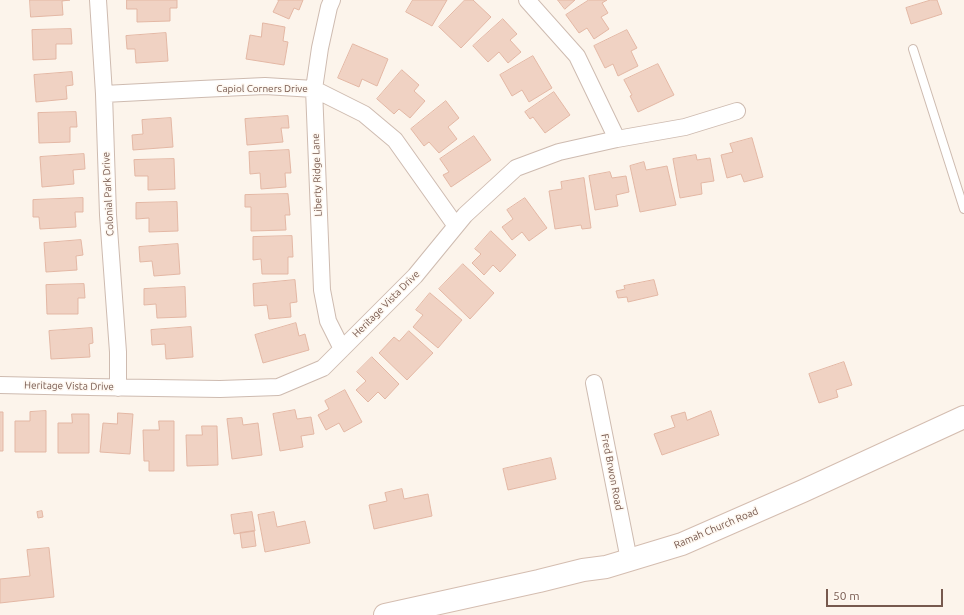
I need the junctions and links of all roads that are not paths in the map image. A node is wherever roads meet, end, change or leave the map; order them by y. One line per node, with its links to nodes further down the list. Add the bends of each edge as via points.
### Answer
1 (98, 0): 6 (street, Colonial Park Drive)
2 (332, 0): 5 (street, Liberty Ridge Lane, via 320,48)
3 (527, 0): 8 (street, via 577,56)
4 (913, 48): 9 (lane)
5 (314, 89): 6 (street, Capiol Corners Drive, via 265,86); 10 (street, Capiol Corners Drive, via 364,114 395,140); 11 (street, Liberty Ridge Lane, via 322,290 328,321)
6 (104, 94): 14 (street, Colonial Park Drive)
7 (736, 111): 8 (street, Heritage Vista Drive, via 685,127)
8 (617, 139): 10 (street, Heritage Vista Drive, via 559,152 516,168)
9 (964, 210)
10 (456, 226): 11 (street, Heritage Vista Drive, via 415,276)
11 (342, 349): 14 (street, Heritage Vista Drive, via 323,368 278,386)
12 (594, 383): 16 (street, Fred Brwon Road)
13 (0, 385): 14 (street, Heritage Vista Drive)
14 (118, 388)
15 (964, 417): 16 (main road, Ramah Church Road, via 682,544)
16 (629, 560): 17 (main road, Ramah Church Road)
17 (385, 615)

